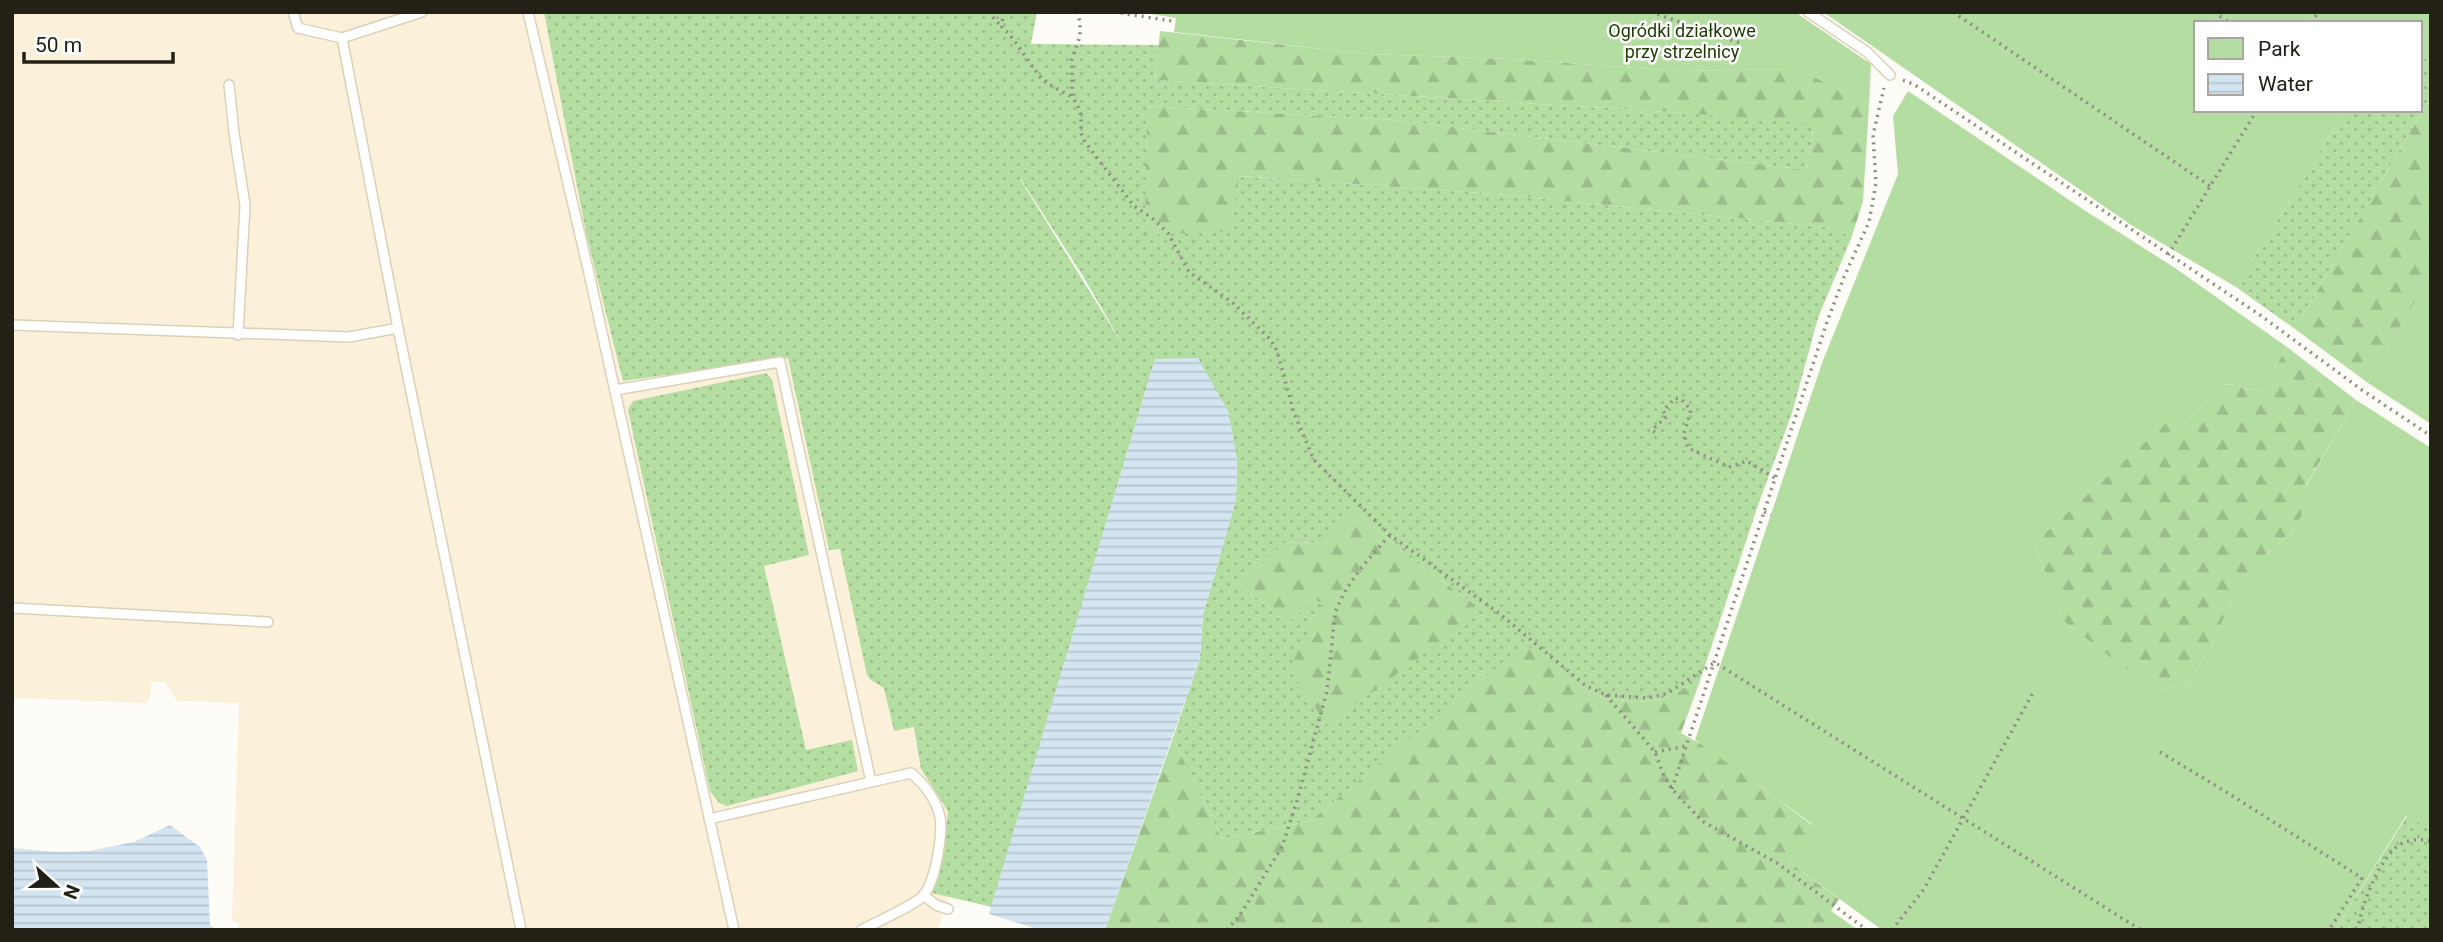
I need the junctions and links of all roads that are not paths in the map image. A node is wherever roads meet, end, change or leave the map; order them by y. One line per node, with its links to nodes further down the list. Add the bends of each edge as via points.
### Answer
1 (293, 12): 5 (lane, via 298,28)
2 (422, 12): 5 (lane)
3 (528, 12): 11 (lane)
4 (1808, 12): 6 (lane, via 1867,52)
5 (342, 38): 9 (lane)
6 (1890, 75)
7 (229, 85): 10 (lane, via 245,205)
8 (12, 325): 10 (lane)
9 (398, 328): 10 (lane, via 349,337); 18 (lane)
10 (238, 335)
11 (615, 390): 14 (lane, via 780,362); 15 (lane)
12 (12, 608): 13 (lane)
13 (268, 622)
14 (872, 782): 15 (lane); 16 (lane, via 911,773 926,785 940,817 937,864)
15 (709, 819): 19 (lane)
16 (923, 895): 17 (lane); 20 (lane)
17 (948, 909)
18 (521, 930)
19 (734, 930)
20 (861, 930)

